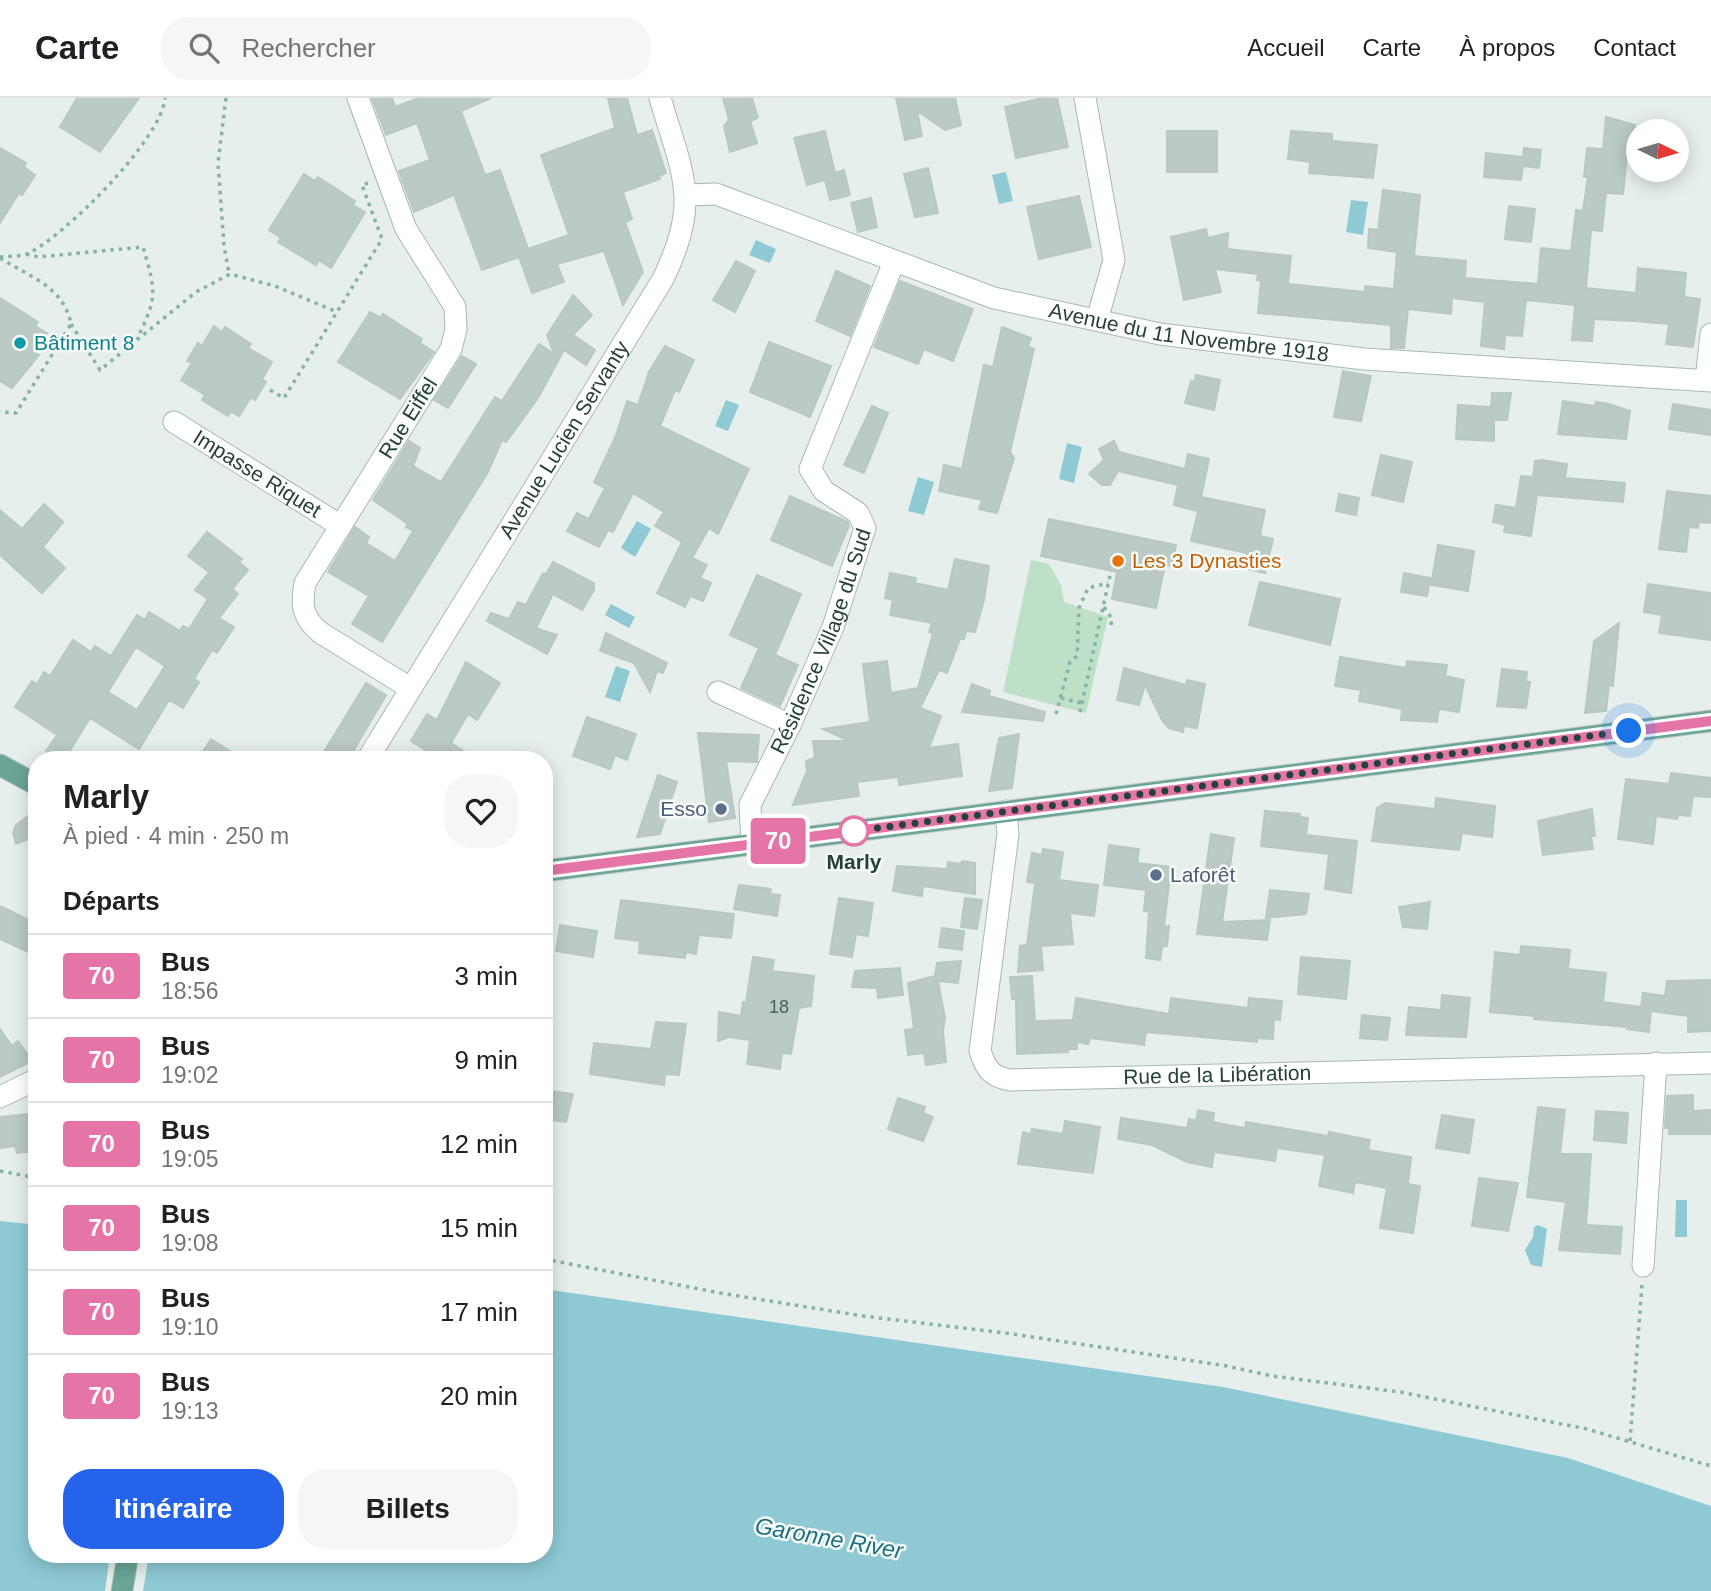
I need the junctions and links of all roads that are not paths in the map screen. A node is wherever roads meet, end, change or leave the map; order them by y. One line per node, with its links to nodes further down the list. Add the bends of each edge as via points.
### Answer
1 (358, 98): 10 (street, Rue Eiffel, via 407,229 455,307 456,329 450,349)
2 (660, 98): 4 (street, Avenue Lucien Servanty)
3 (1085, 98): 6 (street, via 1114,260)
4 (686, 195): 5 (street, Avenue du 11 Novembre 1918, via 716,194); 11 (street, Avenue Lucien Servanty, via 681,238 663,279)
5 (894, 262): 6 (street, Avenue du 11 Novembre 1918, via 994,298); 14 (street, Résidence Village du Sud, via 810,469 824,491 858,513 865,528 833,628)
6 (1097, 320): 8 (street, Avenue du 11 Novembre 1918, via 1160,334 1364,359)
7 (1711, 334): 8 (street)
8 (1708, 381)
9 (174, 422): 10 (street, Impasse Riquet)
10 (341, 526): 11 (street, Rue Eiffel, via 305,583 302,610 321,633)
11 (410, 688): 15 (street, Avenue Lucien Servanty)
12 (718, 692): 14 (street)
13 (1711, 720): 18 (main road)
14 (790, 725): 19 (street, Résidence Village du Sud, via 750,805)
15 (372, 751)
16 (0, 765): 17 (main road)
17 (28, 780)
18 (1006, 811): 19 (main road); 21 (street, Rue de la Libération, via 1008,834 980,1051 994,1077)
19 (752, 845): 20 (main road)
20 (553, 870)
21 (1656, 1063): 22 (street, Rue de la Libération); 25 (street)
22 (1711, 1063)
23 (28, 1083): 24 (street)
24 (0, 1097)
25 (1643, 1266)
26 (127, 1563): 27 (main road)
27 (122, 1591)

